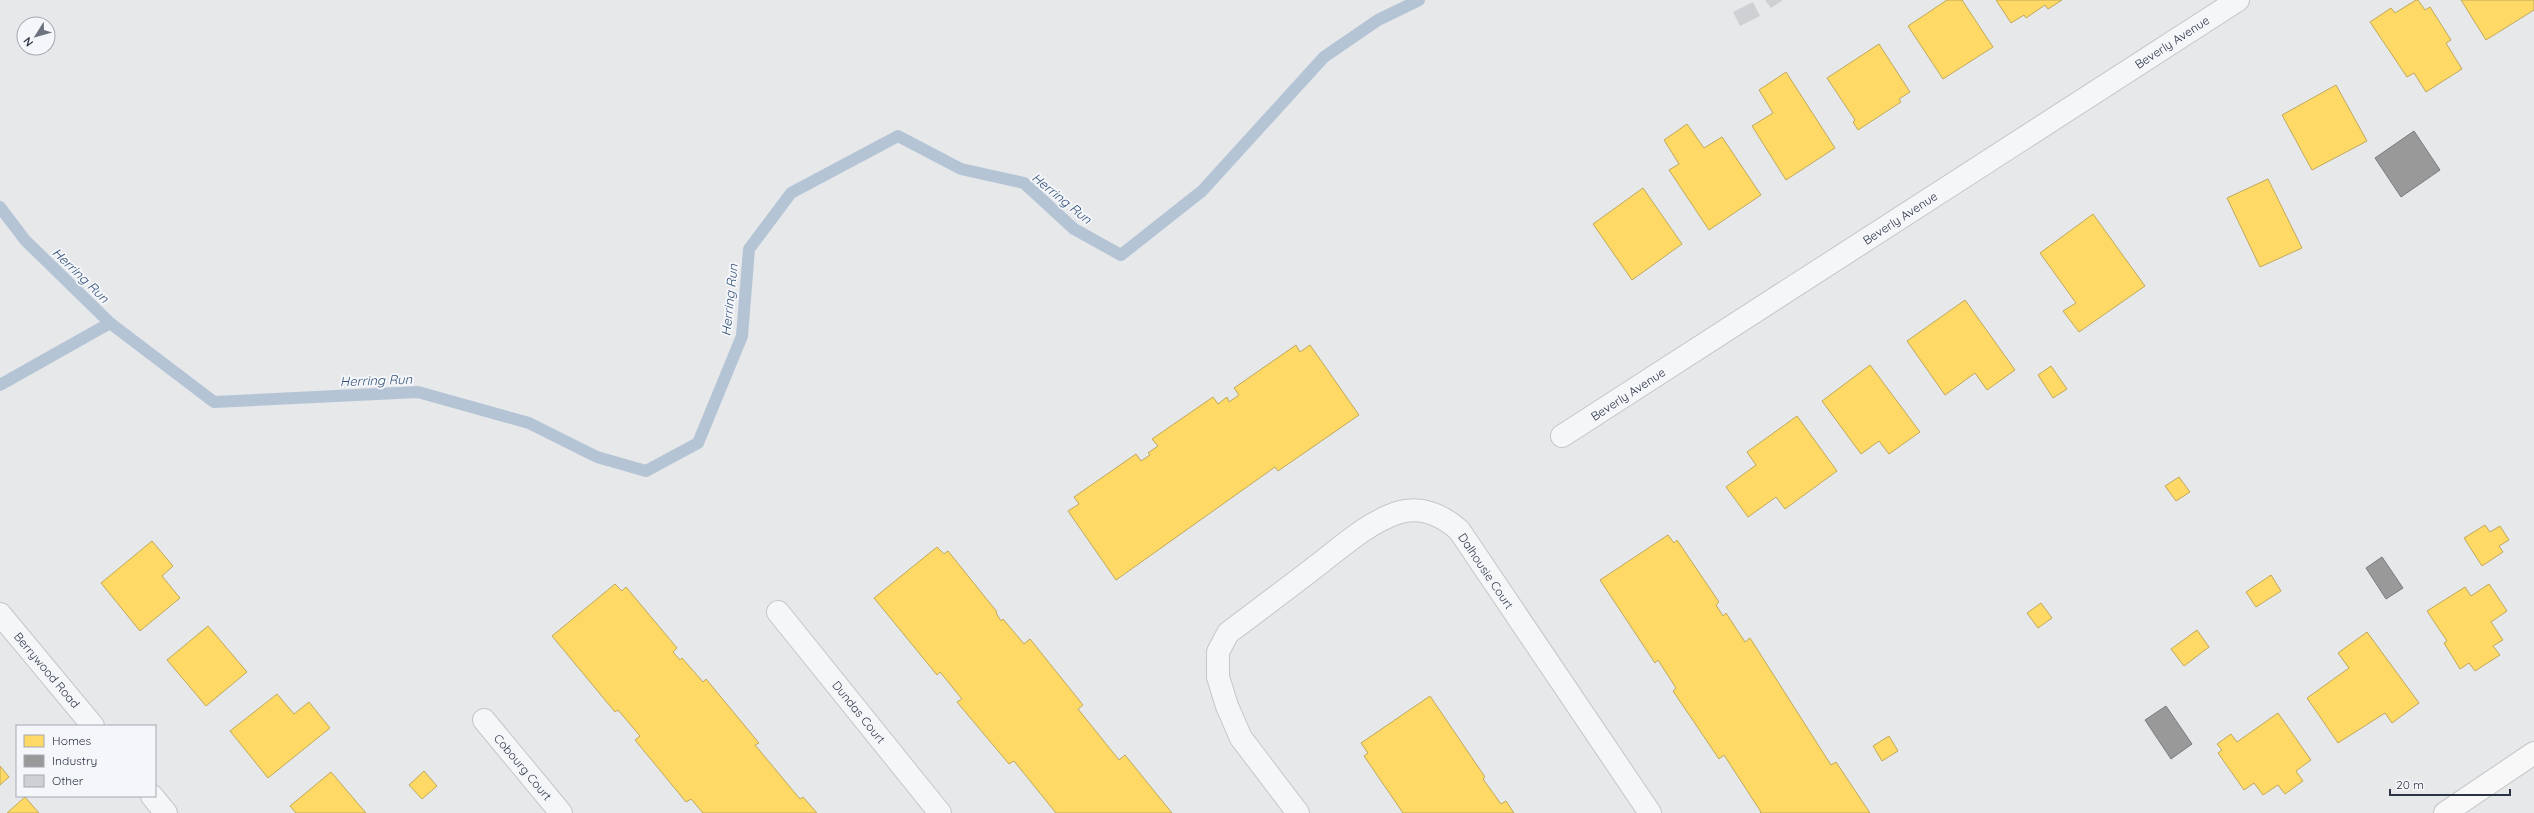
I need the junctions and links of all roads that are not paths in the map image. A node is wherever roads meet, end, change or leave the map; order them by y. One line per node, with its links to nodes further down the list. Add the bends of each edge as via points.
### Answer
1 (2238, 0): 2 (street, Beverly Avenue)
2 (1562, 436)
3 (778, 612): 11 (street, Dundas Court)
4 (0, 614): 6 (street, Berrywood Road)
5 (484, 720): 10 (street, Cobourg Court)
6 (92, 725)
7 (2534, 753): 14 (street)
8 (153, 797): 9 (street)
9 (166, 813)
10 (561, 813)
11 (940, 813)
12 (1298, 813): 13 (street, Dalhousie Court, via 1241,738 1218,676 1218,652 1228,633 1363,531 1398,513 1414,510 1429,512 1448,520 1459,530)
13 (1650, 813)
14 (2445, 813)

